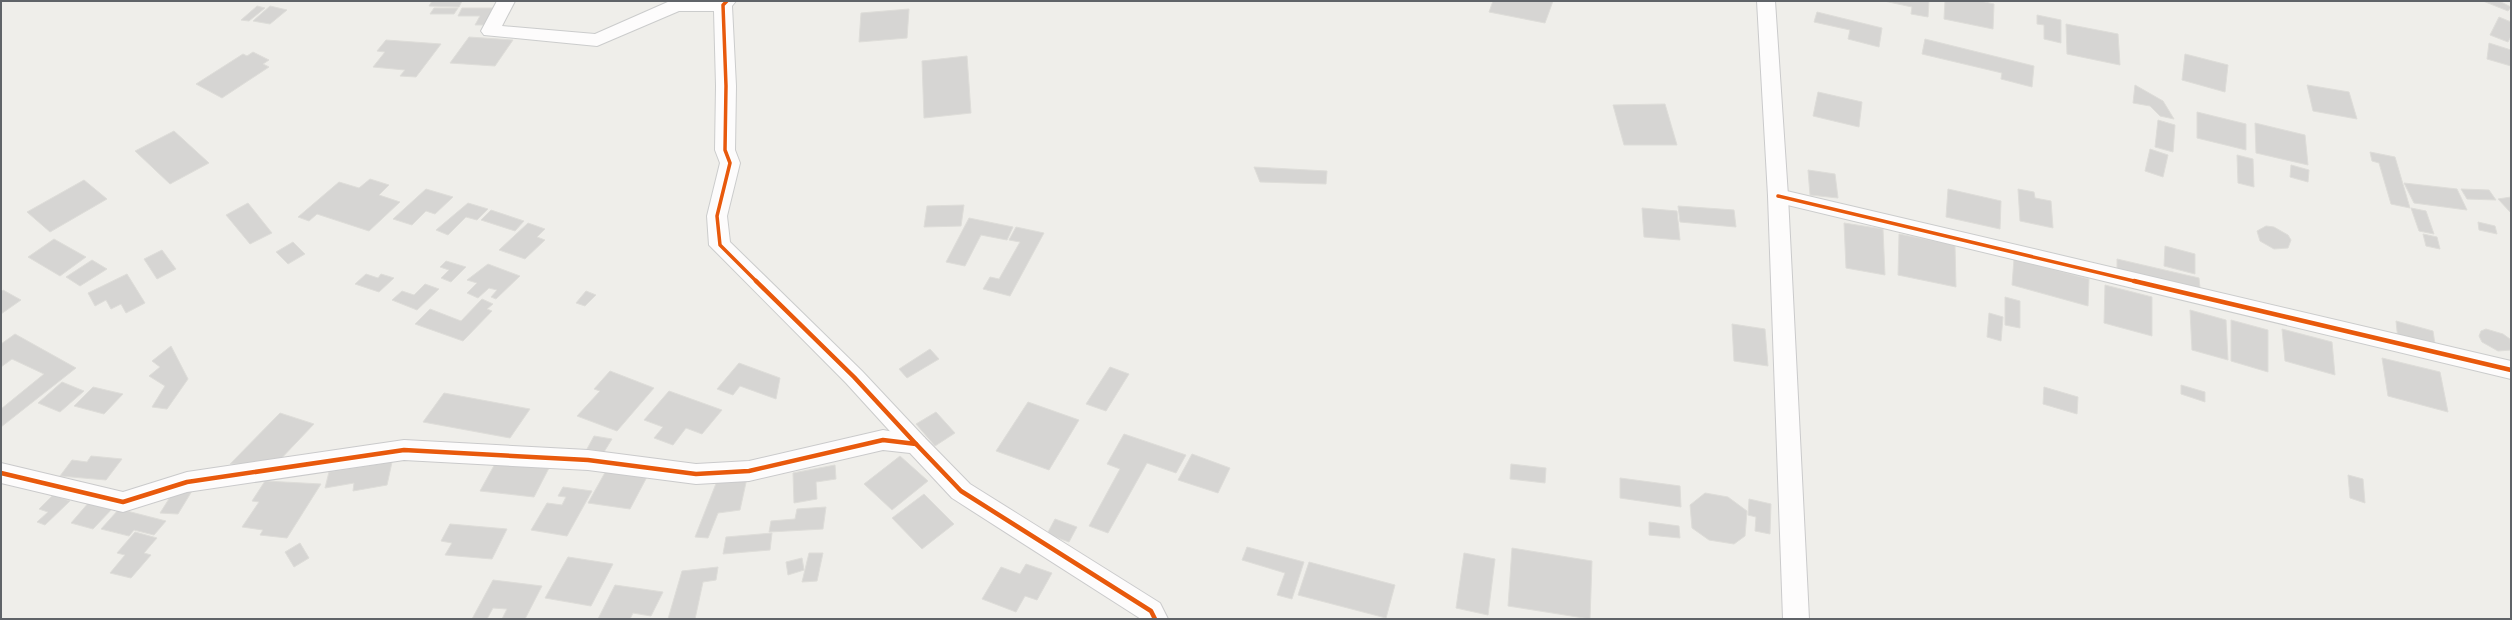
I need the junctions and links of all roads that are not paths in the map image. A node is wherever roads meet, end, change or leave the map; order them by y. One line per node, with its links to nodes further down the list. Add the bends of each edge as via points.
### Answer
1 (506, 1): 3 (street, via 490,31 597,40 676,5)
2 (1766, 1): 4 (street)
3 (725, 3): 6 (street, via 725,150 730,163 717,216 720,245 854,377)
4 (1778, 196): 5 (street); 9 (street)
5 (2511, 370)
6 (916, 444): 7 (street, via 883,440 749,471 696,474 588,460 404,450 187,482 123,502); 8 (street, via 961,490 1151,611)
7 (1, 473)
8 (1155, 619)
9 (1796, 619)

